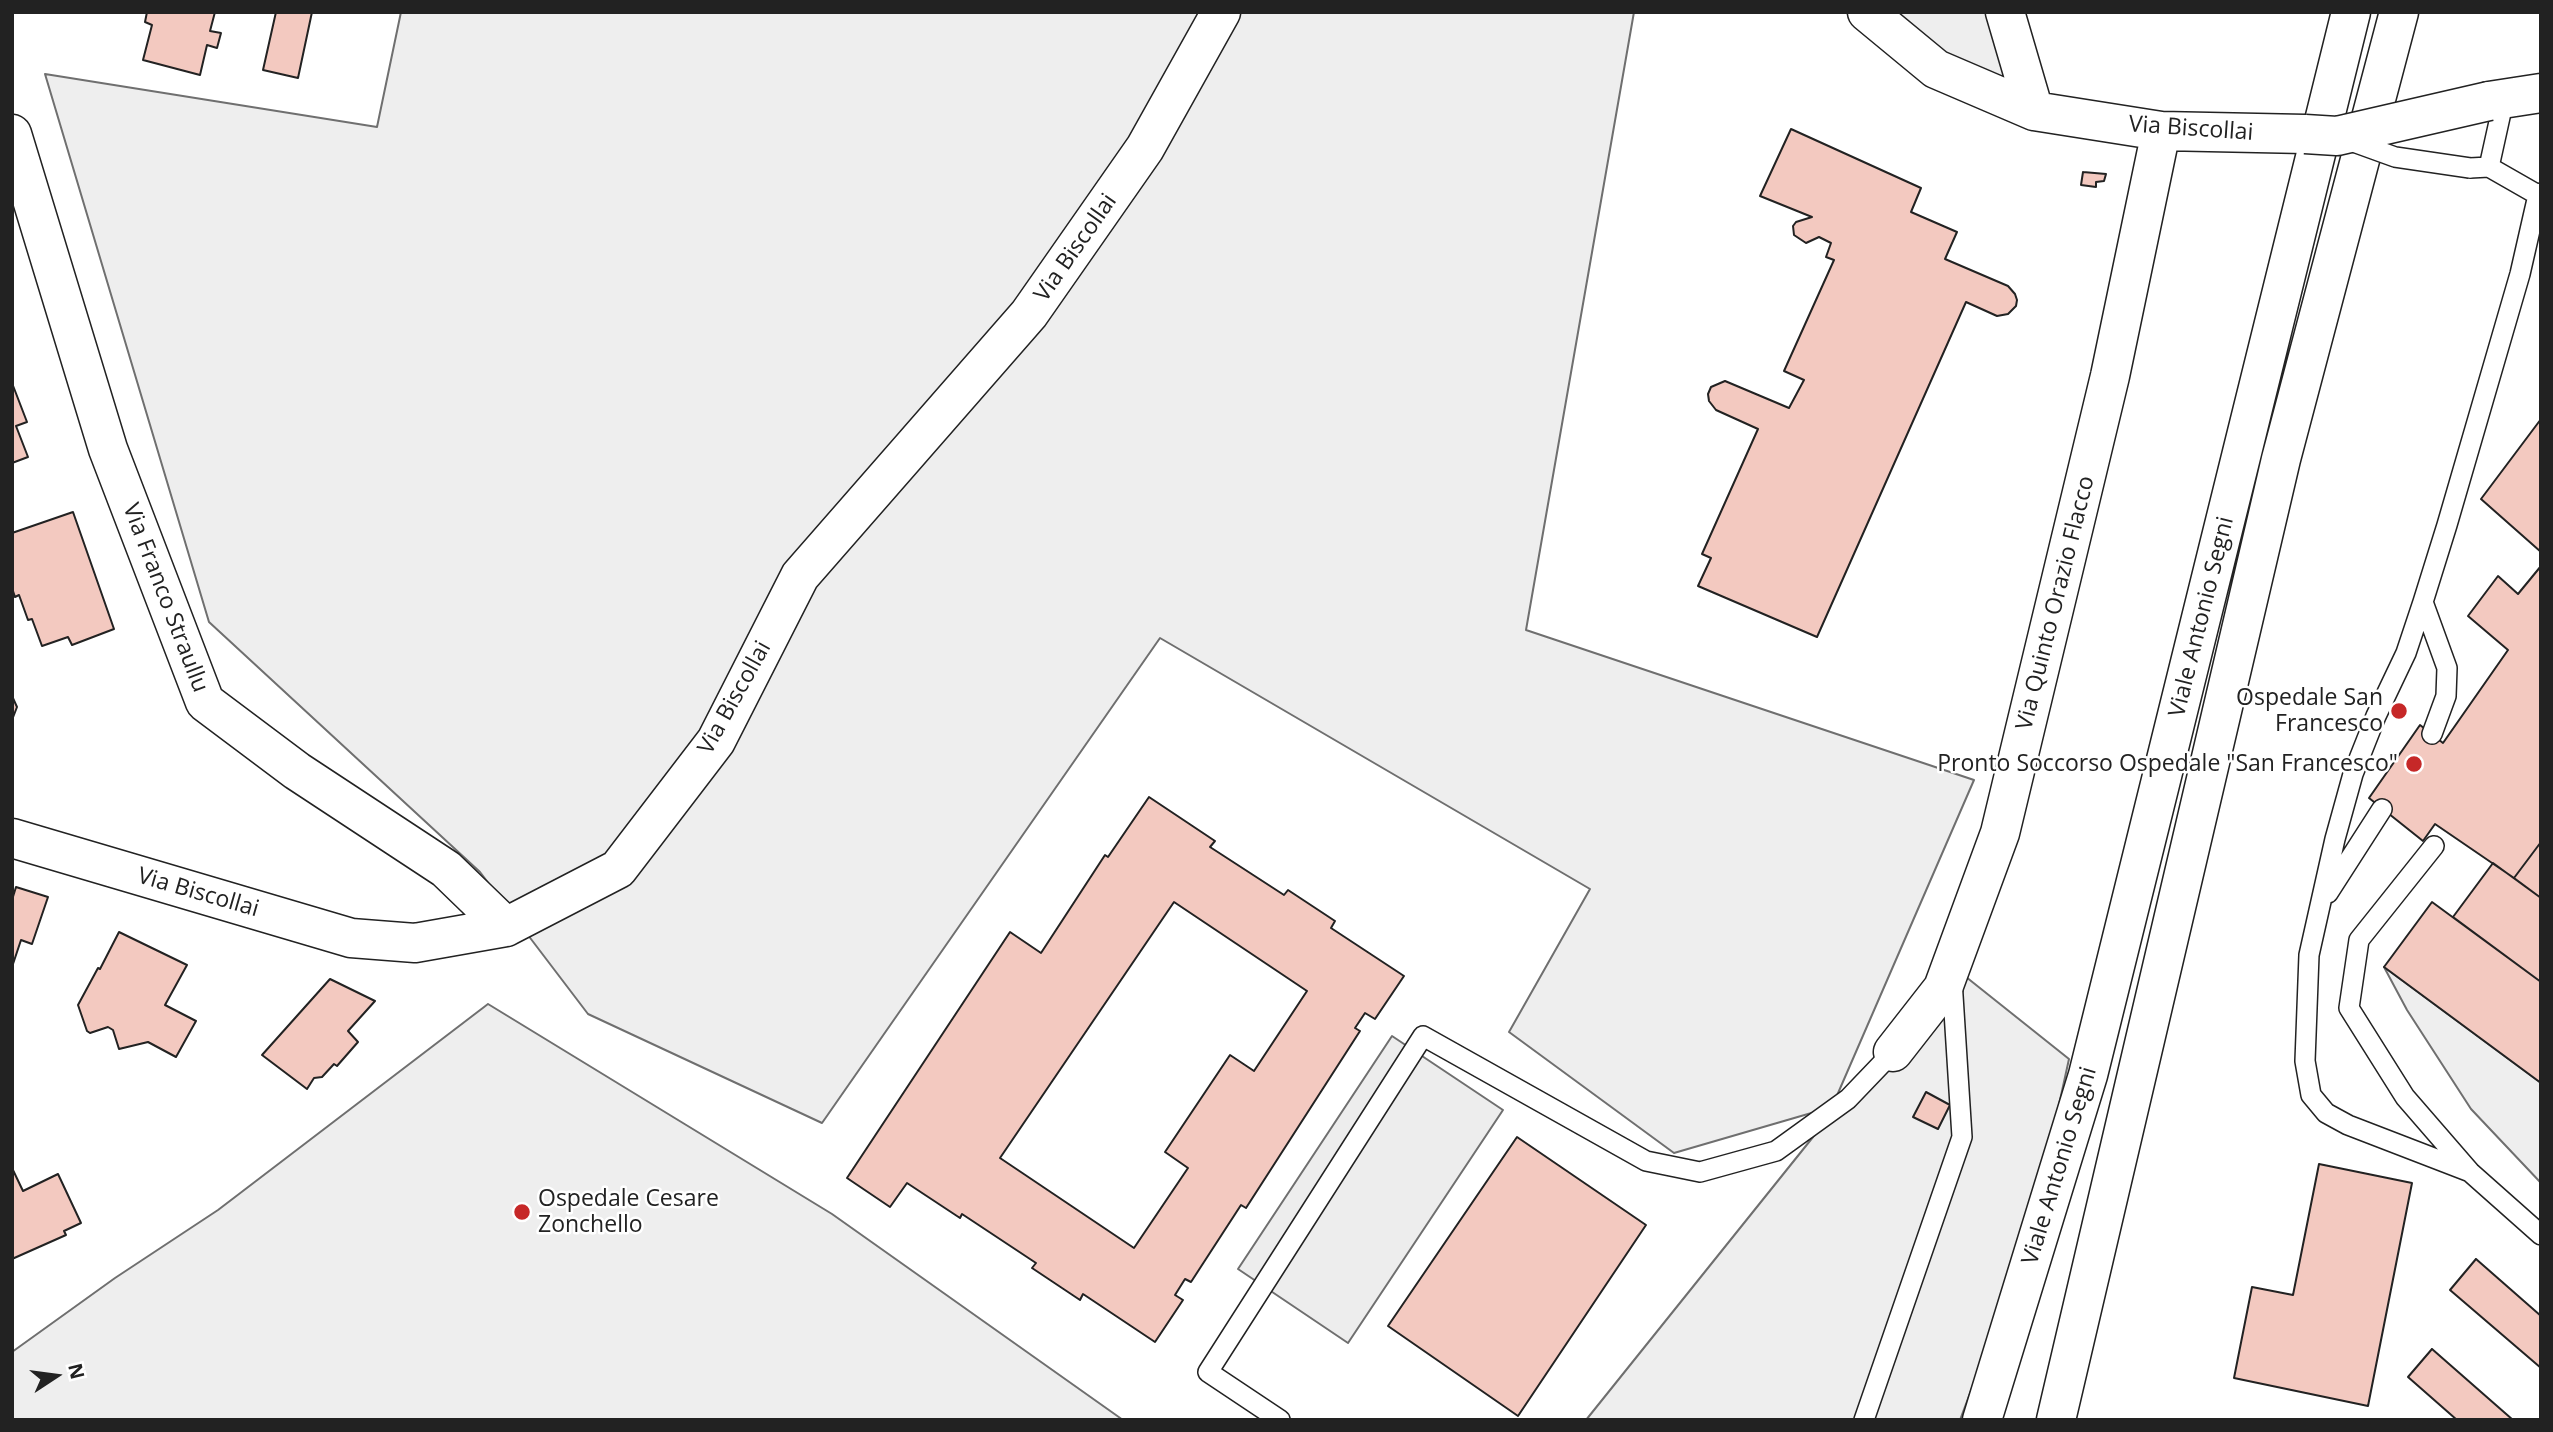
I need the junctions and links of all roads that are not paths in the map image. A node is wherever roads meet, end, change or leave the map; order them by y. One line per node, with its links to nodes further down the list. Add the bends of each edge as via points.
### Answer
1 (1221, 12): 19 (street, Via Biscollai, via 1145,148 1029,314 800,576 716,741 618,869)
2 (1867, 12): 7 (street, Via Biscollai, via 1936,69)
3 (2005, 12): 7 (street)
4 (2351, 12): 26 (street, Viale Antonio Segni, via 2088,1075)
5 (2399, 12): 27 (street, Viale Antonio Segni, via 2278,472)
6 (2511, 98): 10 (street, Via Biscollai, bridge); 11 (lane)
7 (2034, 111): 8 (street, Via Biscollai)
8 (2161, 131): 10 (street, Via Biscollai); 20 (street, Via Quinto Orazio Flacco, via 2110,376 2000,833)
9 (12, 134): 19 (street, Via Franco Straullu, via 107,449 205,702 297,771 446,869)
10 (2321, 135): 11 (lane, bridge, via 2395,157)
11 (2480, 168): 12 (lane)
12 (2539, 194): 13 (lane, via 2520,274)
13 (2423, 602): 14 (lane, via 2447,668 2446,696); 18 (lane, via 2353,774)
14 (2432, 734)
15 (2382, 808): 18 (lane)
16 (12, 838): 19 (street, Via Biscollai, via 351,938 415,943)
17 (2434, 846): 22 (lane, via 2359,940 2350,1008 2405,1097)
18 (2321, 905): 22 (lane, via 2309,955 2305,1061 2311,1095 2326,1113 2348,1125)
19 (506, 927)
20 (1951, 965): 21 (street, Via Quinto Orazio Flacco, via 1943,988); 25 (lane, via 1962,1137)
21 (1893, 1052): 24 (lane, via 1848,1099 1776,1151 1700,1172 1646,1161 1423,1035 1208,1372)
22 (2470, 1172): 23 (lane)
23 (2541, 1235)
24 (1280, 1420)
25 (1864, 1420)
26 (1982, 1420)
27 (2056, 1420)

